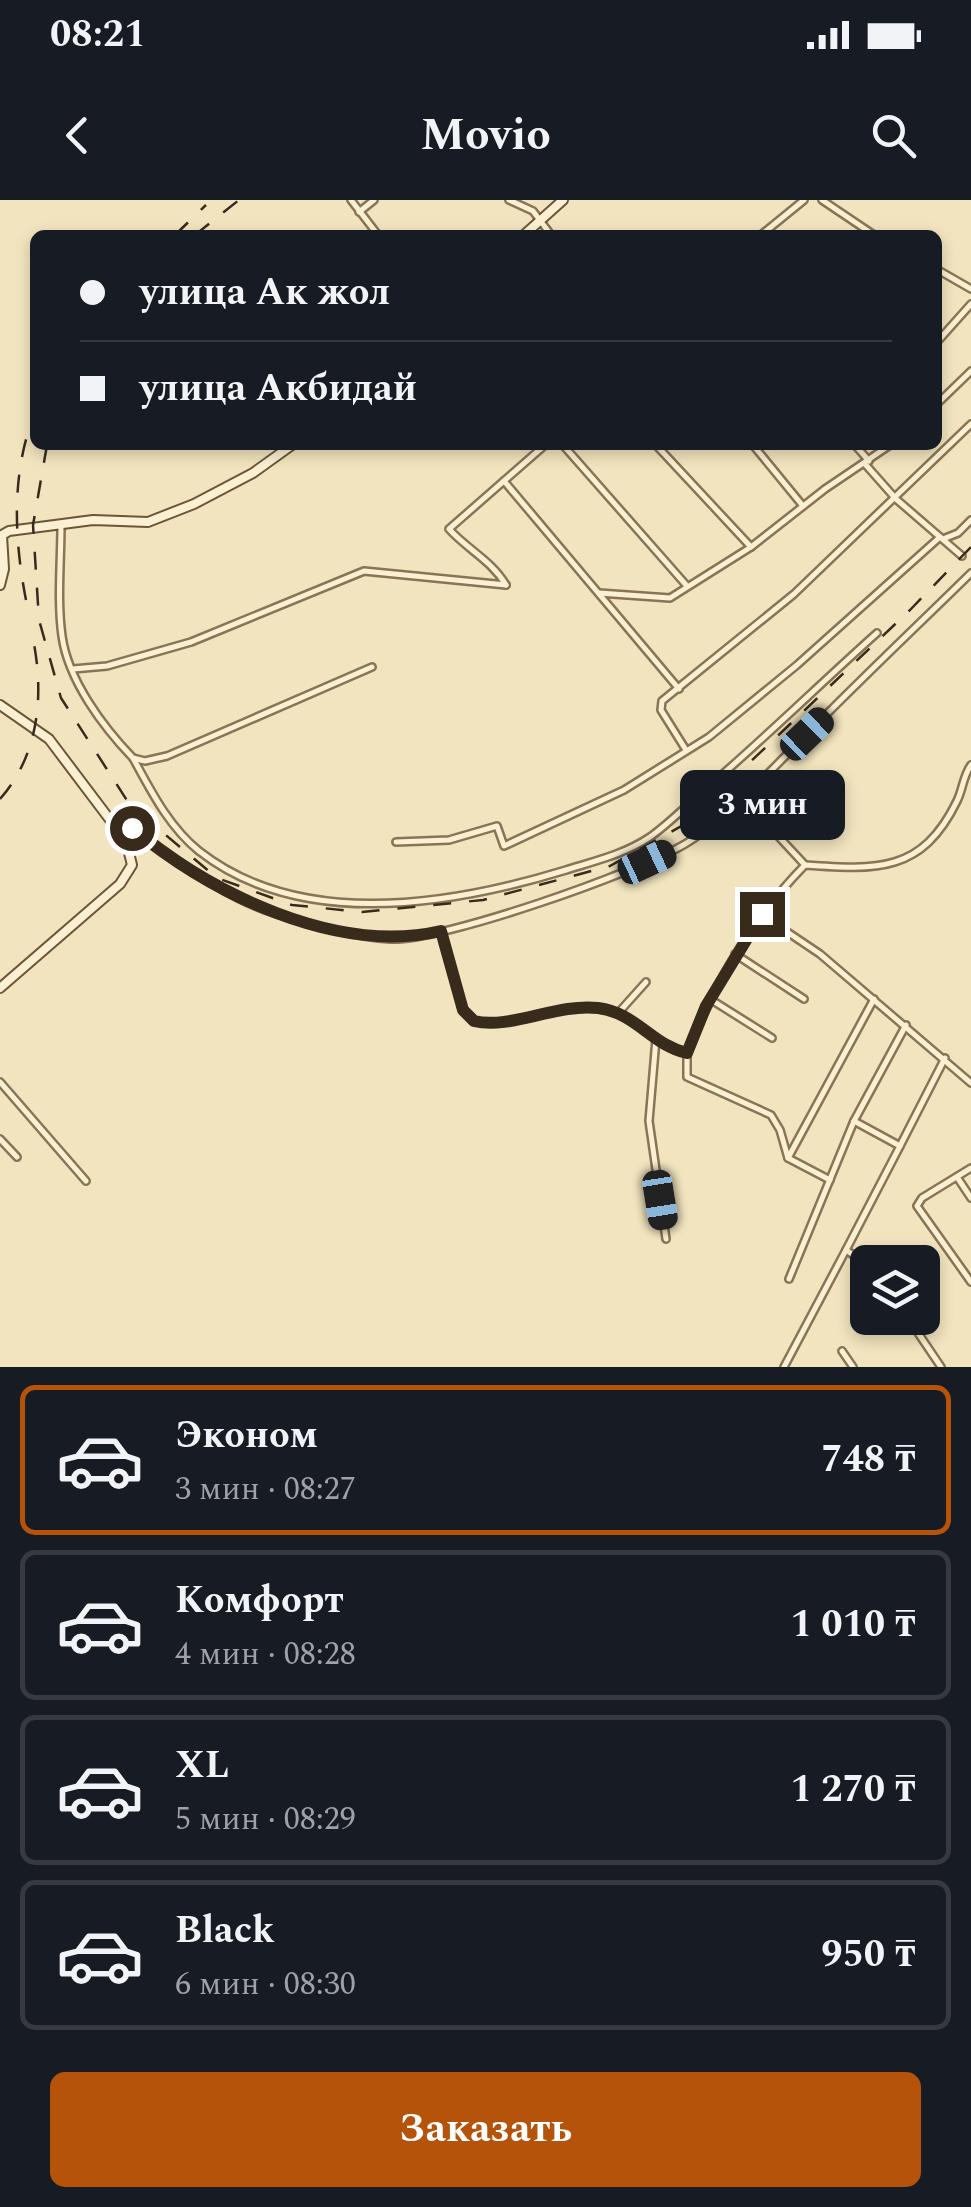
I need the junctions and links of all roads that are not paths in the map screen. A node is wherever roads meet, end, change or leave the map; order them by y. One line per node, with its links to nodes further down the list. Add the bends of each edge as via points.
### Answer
1 (351, 200): 7 (street)
2 (374, 200): 7 (street)
3 (510, 200): 8 (street)
4 (563, 200): 8 (main road)
5 (804, 200): 12 (street)
6 (822, 200): 13 (street)
7 (359, 212): 9 (street)
8 (539, 220): 10 (main road); 11 (street)
9 (374, 230)
10 (529, 230)
11 (548, 230)
12 (767, 230)
13 (867, 230)
14 (942, 272): 15 (street)
15 (971, 289)
16 (971, 304): 17 (street)
17 (942, 337)
18 (971, 371): 19 (street)
19 (942, 399)
20 (971, 424): 30 (street)
21 (285, 450): 33 (main road, via 194,504 148,522)
22 (539, 450): 29 (street)
23 (567, 450): 40 (street)
24 (661, 450): 36 (street)
25 (757, 450): 31 (street)
26 (859, 450): 28 (street)
27 (883, 450): 28 (street)
28 (867, 462): 30 (street); 31 (street)
29 (504, 481): 41 (street); 44 (street, via 448,528 498,570 506,585 364,571 191,642)
30 (896, 500): 35 (street); 45 (street)
31 (803, 506): 36 (street)
32 (971, 520): 35 (street)
33 (62, 525): 34 (main road); 44 (street, via 61,632)
34 (1, 533): 39 (main road)
35 (942, 538): 37 (street); 47 (street, via 709,738)
36 (750, 547): 40 (street)
37 (962, 556)
38 (971, 572): 50 (street)
39 (0, 584)
40 (687, 586): 41 (street, via 660,600)
41 (599, 594): 45 (street)
42 (877, 633): 48 (street, via 651,836 624,852 511,887 390,903 300,897 198,850)
43 (372, 667): 48 (street, via 168,756)
44 (73, 669): 48 (street)
45 (680, 689): 47 (street, via 661,710)
46 (0, 705): 53 (main road, via 49,739)
47 (686, 750): 54 (street, via 624,790 504,846 497,826 450,840)
48 (133, 758)
49 (971, 765): 51 (street)
50 (741, 796): 55 (street); 57 (street, via 685,844 647,862)
51 (958, 797): 52 (street); 55 (street, via 910,860 869,867)
52 (971, 802)
53 (114, 824): 57 (street, via 122,822 192,871 270,912 389,939); 60 (main road, via 132,854 120,884)
54 (396, 842)
55 (806, 865): 56 (street)
56 (762, 914): 58 (street); 63 (street)
57 (441, 931): 64 (street, via 463,1010 474,1021 556,1009)
58 (735, 954): 61 (street); 62 (street)
59 (646, 982): 64 (street)
60 (0, 988)
61 (710, 999): 66 (street); 68 (street)
62 (804, 999)
63 (874, 999): 65 (street); 76 (street)
64 (620, 1012): 67 (street)
65 (906, 1025): 69 (street); 72 (street)
66 (772, 1038)
67 (656, 1039): 68 (street); 82 (street, via 649,1121)
68 (687, 1053): 76 (street, via 690,1080 771,1115)
69 (945, 1058): 71 (street); 74 (street)
70 (0, 1082): 80 (street)
71 (971, 1084)
72 (854, 1121): 74 (street); 79 (street)
73 (0, 1139): 75 (street)
74 (900, 1146): 83 (street)
75 (16, 1157)
76 (788, 1158): 79 (street)
77 (971, 1168): 78 (street)
78 (957, 1177): 81 (street); 86 (street, via 917,1206)
79 (830, 1180): 85 (street)
80 (86, 1181)
81 (971, 1198)
82 (666, 1239)
83 (846, 1250): 84 (street); 89 (street)
84 (850, 1253)
85 (789, 1279)
86 (971, 1282)
87 (919, 1335): 91 (street)
88 (842, 1350): 90 (street)
89 (784, 1367)
90 (853, 1367)
91 (941, 1367)

